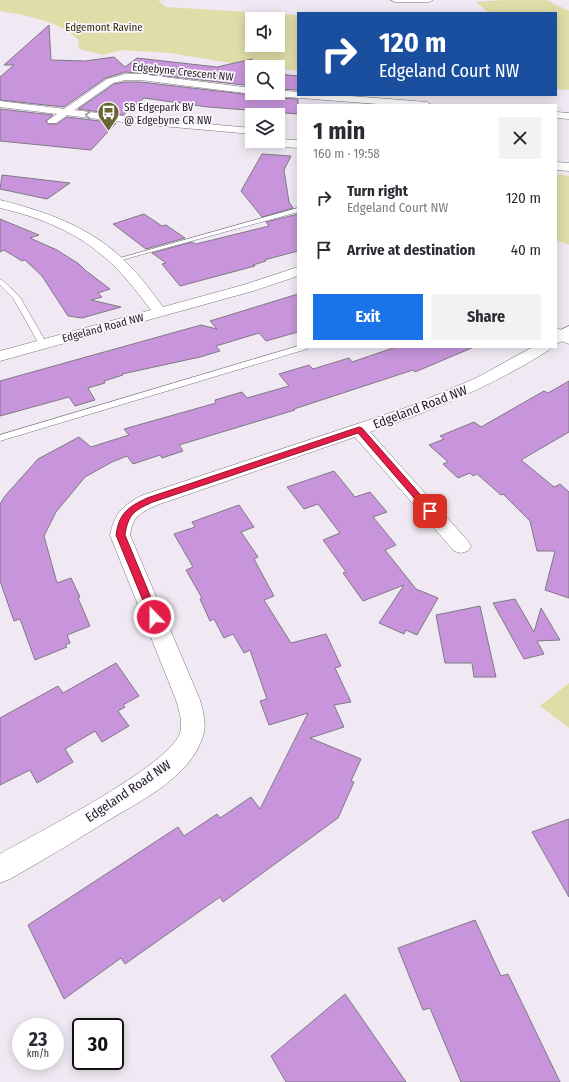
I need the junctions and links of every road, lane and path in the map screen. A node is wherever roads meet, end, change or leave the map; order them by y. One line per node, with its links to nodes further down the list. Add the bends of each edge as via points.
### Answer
1 (394, 0): 2 (street)
2 (429, 0)
3 (245, 90): 9 (street, Edgebyne Crescent NW, via 124,77 110,81)
4 (285, 94): 5 (street)
5 (297, 95)
6 (314, 96): 8 (street)
7 (0, 104): 9 (street)
8 (414, 104)
9 (65, 113): 13 (street, Edgebyne Crescent NW); 14 (street, one-way to 9)
10 (0, 114): 13 (street)
11 (557, 115): 12 (street)
12 (569, 116)
13 (52, 121): 17 (street)
14 (245, 130)
15 (285, 134): 16 (street)
16 (297, 135)
17 (245, 140)
18 (285, 143): 19 (street)
19 (297, 144)
20 (557, 157): 21 (street)
21 (569, 158)
22 (557, 166): 23 (street)
23 (569, 167)
24 (0, 204): 26 (street, via 32,212 68,226 103,248)
25 (297, 210): 26 (lane)
26 (116, 260): 29 (street)
27 (297, 271): 29 (street, Edgeland Road NW, via 248,288)
28 (0, 281): 30 (lane, via 16,298)
29 (160, 312): 30 (street, Edgeland Road NW)
30 (43, 344): 33 (street, Edgeland Road NW)
31 (301, 348): 35 (lane)
32 (540, 348): 34 (street, Edgeland Road NW, via 452,397)
33 (0, 356)
34 (359, 430): 36 (street); 37 (street, Edgeland Road NW, via 150,500 126,514 120,535 188,700 193,719 191,738 177,758 160,772 115,802)
35 (0, 438)
36 (460, 546)
37 (0, 869)

